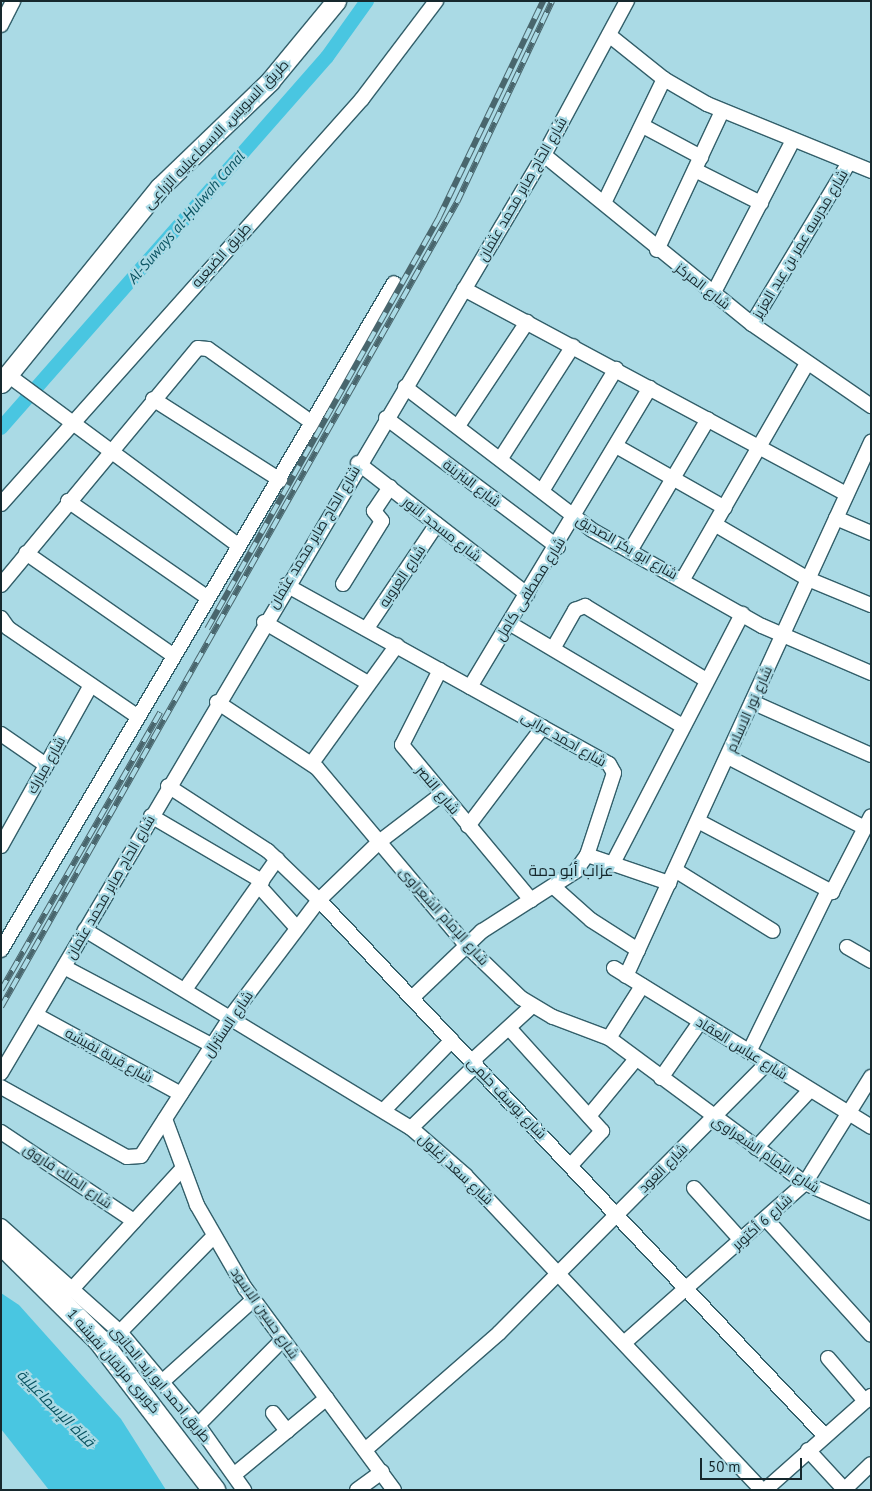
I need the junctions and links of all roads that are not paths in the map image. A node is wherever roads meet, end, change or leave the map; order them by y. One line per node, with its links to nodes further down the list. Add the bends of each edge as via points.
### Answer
1 (13, 1): 5 (street)
2 (336, 1): 27 (main road, طريق السويس, الاسماعيليه الزراعى, via 270,81 160,187)
3 (436, 1): 34 (street, طريق الضبعيه, via 362,99)
4 (627, 1): 6 (street, شارع الحاج صابر محمد عثمان)
5 (1, 25)
6 (609, 35): 7 (street); 11 (street, شارع الحاج صابر محمد عثمان)
7 (664, 78): 8 (street); 9 (street)
8 (722, 111): 10 (street); 12 (street)
9 (643, 126): 12 (street); 17 (street)
10 (792, 142): 13 (street); 16 (street)
11 (544, 155): 17 (street, شارع المركز); 20 (street, شارع الحاج صابر محمد عثمان)
12 (701, 157): 14 (street)
13 (848, 164): 15 (street); 23 (street, شارع مدرسه عمر بن عبد العزيز)
14 (694, 170): 16 (street); 18 (street)
15 (871, 171)
16 (760, 203): 21 (street)
17 (604, 204): 18 (street, شارع المركز)
18 (657, 250): 21 (street, شارع المركز)
19 (394, 284): 35 (street)
20 (464, 289): 22 (street); 28 (street, شارع الحاج صابر محمد عثمان)
21 (713, 294): 23 (street, شارع المركز)
22 (527, 322): 24 (street); 36 (street)
23 (752, 324): 25 (street, شارع المركز)
24 (573, 346): 26 (street); 41 (street)
25 (807, 363): 31 (street, شارع المركز); 39 (street)
26 (616, 369): 29 (street); 46 (street)
27 (5, 379): 34 (street, via 28,391)
28 (405, 387): 32 (street, شارع الحاج صابر محمد عثمان); 36 (street, شارع ابو بكر الصديق)
29 (650, 388): 33 (street); 38 (street, شارع مصطفى كامل)
30 (153, 399): 35 (street, via 196,350 204,347); 40 (street); 44 (street)
31 (871, 406)
32 (386, 418): 42 (street, شارع الحاج صابر محمد عثمان); 57 (street, شارع البنزينة)
33 (708, 419): 39 (street); 43 (street)
34 (71, 424): 40 (street); 49 (street, طريق الضبعيه)
35 (314, 424): 44 (street)
36 (458, 426): 41 (street, شارع ابو بكر الصديق)
37 (871, 442): 47 (street, شارع نور الاسلام)
38 (616, 446): 43 (street); 51 (street, شارع مصطفى كامل)
39 (761, 448): 47 (street); 50 (street)
40 (108, 451): 48 (street); 56 (street)
41 (501, 458): 46 (street, شارع ابو بكر الصديق)
42 (358, 463): 45 (street, شارع مسجد النور); 64 (street, شارع الحاج صابر محمد عثمان)
43 (674, 479): 50 (street); 58 (street)
44 (280, 480): 56 (street)
45 (390, 487): 53 (street, شارع مسجد النور); 62 (street, via 374,510 382,521)
46 (542, 491): 51 (street, شارع ابو بكر الصديق)
47 (846, 494): 52 (street, شارع نور الاسلام)
48 (68, 501): 59 (street); 66 (street)
49 (1, 504)
50 (725, 508): 54 (street)
51 (574, 518): 57 (street, شارع مصطفى كامل); 58 (street, شارع ابو بكر الصديق)
52 (836, 518): 55 (street); 61 (street, شارع نور الاسلام)
53 (437, 524): 65 (street, شارع مسجد النور); 72 (street, شارع العروبه)
54 (716, 525): 60 (street); 61 (street)
55 (871, 533)
56 (239, 546): 66 (street)
57 (558, 547): 65 (street, شارع مصطفى كامل)
58 (630, 551): 60 (street, شارع ابو بكر الصديق)
59 (26, 553): 63 (street); 76 (street)
60 (683, 579): 68 (street, شارع ابو بكر الصديق)
61 (808, 579): 67 (street); 73 (street, شارع نور الاسلام)
62 (343, 584)
63 (1, 585)
64 (286, 585): 70 (street, شارع الحاج صابر محمد عثمان); 72 (street, شارع احمد عرابى)
65 (527, 594): 71 (street, شارع مصطفى كامل)
66 (208, 598): 76 (street)
67 (871, 605)
68 (742, 614): 73 (street, شارع ابو بكر الصديق); 79 (street)
69 (1, 618): 81 (street)
70 (264, 622): 80 (street); 83 (street, شارع الحاج صابر محمد عثمان)
71 (509, 623): 75 (street); 82 (street, شارع مصطفى كامل)
72 (367, 628): 74 (street, شارع احمد عرابى)
73 (782, 635): 78 (street, شارع ابو بكر الصديق); 84 (street, شارع نور الاسلام)
74 (396, 645): 77 (street, شارع احمد عرابى); 80 (street)
75 (554, 648): 79 (street, via 575,610 585,606); 86 (street)
76 (174, 655): 85 (street)
77 (440, 670): 82 (street, شارع احمد عرابى); 94 (street, شارع النصر, via 402,741)
78 (871, 673)
79 (706, 680): 86 (street)
80 (368, 683): 91 (street)
81 (91, 685): 85 (street); 92 (street, شارع مبارك)
82 (470, 687): 87 (street, شارع احمد عرابى)
83 (217, 702): 91 (street, شارع الإمام الشعراوى); 93 (street, شارع الحاج صابر محمد عثمان)
84 (752, 702): 89 (street); 90 (street, شارع نور الاسلام)
85 (137, 716): 115 (street)
86 (681, 724): 103 (street)
87 (543, 727): 98 (street); 101 (street, شارع احمد عرابى, via 613,770)
88 (1, 734): 92 (street)
89 (871, 755)
90 (728, 757): 96 (street, شارع نور الاسلام); 97 (street)
91 (312, 763): 99 (street, شارع الإمام الشعراوى)
92 (46, 765): 100 (street, شارع مبارك)
93 (168, 786): 95 (street, شارع الحاج صابر محمد عثمان); 102 (street, شارع يوسف حلمى)
94 (442, 794): 98 (street, شارع النصر); 99 (street, شارع السنترال)
95 (151, 816): 105 (street); 111 (street, شارع الحاج صابر محمد عثمان)
96 (698, 821): 104 (street, شارع نور الاسلام); 107 (street)
97 (868, 822): 107 (street, via 836,890)
98 (468, 826): 109 (street, شارع النصر)
99 (379, 842): 108 (street, شارع السنترال); 113 (street, شارع الإمام الشعراوى)
100 (1, 846)
101 (587, 855): 103 (street); 106 (street, شارع احمد عرابى, via 569,879)
102 (277, 859): 105 (street); 108 (street, شارع يوسف حلمى)
103 (612, 865): 104 (street)
104 (672, 876): 112 (street); 116 (street, شارع نور الاسلام)
105 (260, 884): 110 (street); 122 (street)
106 (555, 888): 109 (street, شارع احمد عرابى); 116 (street, via 591,920)
107 (828, 891): 132 (street)
108 (319, 900): 110 (street, شارع السنترال); 123 (street, شارع يوسف حلمى)
109 (531, 900): 113 (street, شارع احمد عرابى)
110 (298, 928): 126 (street, شارع السنترال)
111 (85, 930): 118 (street, شارع الحاج صابر محمد عثمان); 122 (street, شارع سعد زغلول)
112 (773, 931)
113 (466, 945): 123 (street, شارع احمد عرابى); 124 (street, شارع الإمام الشعراوى)
114 (847, 947): 117 (street)
115 (1, 950)
116 (638, 950): 120 (street, شارع نور الاسلام)
117 (871, 961)
118 (64, 967): 125 (street, شارع الحاج صابر محمد عثمان); 131 (street)
119 (614, 968): 120 (street, شارع عباس العقاد)
120 (626, 976): 121 (street, شارع عباس العقاد)
121 (642, 986): 127 (street, شارع عباس العقاد); 129 (street)
122 (186, 988): 126 (street, شارع سعد زغلول)
123 (412, 998): 130 (street, شارع يوسف حلمى)
124 (532, 1006): 128 (street); 129 (street, شارع الإمام الشعراوى)
125 (36, 1015): 136 (street, شارع الحاج صابر محمد عثمان); 141 (street, شارع قرية نفيشه)
126 (232, 1016): 131 (street, شارع السنترال); 142 (street, شارع سعد زغلول)
127 (700, 1022): 132 (street, شارع عباس العقاد); 138 (street)
128 (509, 1028): 134 (street); 144 (street)
129 (609, 1038): 133 (street, شارع الإمام الشعراوى)
130 (452, 1040): 134 (street, شارع يوسف حلمى); 142 (street)
131 (213, 1046): 141 (street, شارع السنترال)
132 (748, 1052): 135 (street, شارع عباس العقاد)
133 (636, 1058): 138 (street, شارع الإمام الشعراوى); 144 (street)
134 (474, 1063): 147 (street); 151 (street, شارع يوسف حلمى)
135 (767, 1063): 140 (street, شارع عباس العقاد); 145 (street, شارع العود)
136 (1, 1073)
137 (871, 1077): 143 (street, شارع 6 أكتوبر)
138 (661, 1078): 145 (street, شارع الإمام الشعراوى)
139 (1, 1087): 146 (street, شارع السنترال, via 132,1159 141,1156)
140 (810, 1090): 143 (street, شارع عباس العقاد); 150 (street)
141 (181, 1094): 146 (street, شارع السنترال)
142 (385, 1109): 147 (street, شارع سعد زغلول)
143 (850, 1115): 148 (street, شارع عباس العقاد); 153 (street, شارع 6 أكتوبر)
144 (589, 1116): 151 (street, via 602,1134)
145 (713, 1117): 150 (street, شارع الإمام الشعراوى); 156 (street, شارع العود)
146 (165, 1119): 152 (street, شارع حسين الاسود)
147 (412, 1128): 163 (street, شارع سعد زغلول, via 465,1175)
148 (871, 1128)
149 (1, 1132): 158 (street, شارع الملك فاروق)
150 (756, 1148): 153 (street, شارع الإمام الشعراوى)
151 (571, 1165): 156 (street, شارع يوسف حلمى)
152 (182, 1169): 158 (street); 160 (street, شارع حسين الاسود)
153 (805, 1183): 155 (street, شارع الإمام الشعراوى); 157 (street, شارع 6 أكتوبر)
154 (694, 1188): 161 (street)
155 (871, 1213)
156 (617, 1214): 163 (street, شارع العود); 165 (street, شارع يوسف حلمى)
157 (766, 1219): 161 (street, شارع 6 أكتوبر); 167 (street)
158 (134, 1221): 164 (street)
159 (1, 1226): 164 (street, طريق احمد ابو زيد الجانبى)
160 (214, 1236): 166 (street, شارع حسين الاسود); 168 (street)
161 (741, 1240): 165 (street, شارع 6 أكتوبر)
162 (1, 1243): 186 (highway, كوبرى مزلقان نفيشه 1, via 100,1340)
163 (557, 1272): 171 (street, شارع سعد زغلول); 180 (street, شارع العود, via 457,1373)
164 (73, 1288): 168 (street, طريق احمد ابو زيد الجانبى)
165 (687, 1288): 171 (street, شارع 6 أكتوبر); 179 (street, شارع يوسف حلمى)
166 (253, 1300): 170 (street, شارع حسين الاسود); 173 (street)
167 (866, 1320): 169 (street)
168 (120, 1332): 173 (street, طريق احمد ابو زيد الجانبى)
169 (871, 1335)
170 (282, 1340): 174 (street, شارع حسين الاسود); 177 (street)
171 (624, 1343): 190 (street, شارع سعد زغلول)
172 (828, 1358): 175 (street)
173 (163, 1381): 177 (street, طريق احمد ابو زيد الجانبى)
174 (327, 1398): 178 (street); 180 (street, شارع حسين الاسود)
175 (868, 1399): 179 (street)
176 (273, 1413): 178 (street)
177 (198, 1426): 184 (street, طريق احمد ابو زيد الجانبى)
178 (287, 1430): 184 (street)
179 (824, 1434): 181 (street)
180 (366, 1450): 183 (street, شارع حسين الاسود)
181 (808, 1450): 185 (street); 190 (street)
182 (871, 1464): 185 (street)
183 (382, 1472): 188 (street); 189 (street, شارع حسين الاسود)
184 (234, 1474): 187 (street, طريق احمد ابو زيد الجانبى)
185 (847, 1489)
186 (214, 1490)
187 (244, 1490)
188 (357, 1490)
189 (394, 1490)
190 (764, 1490)

